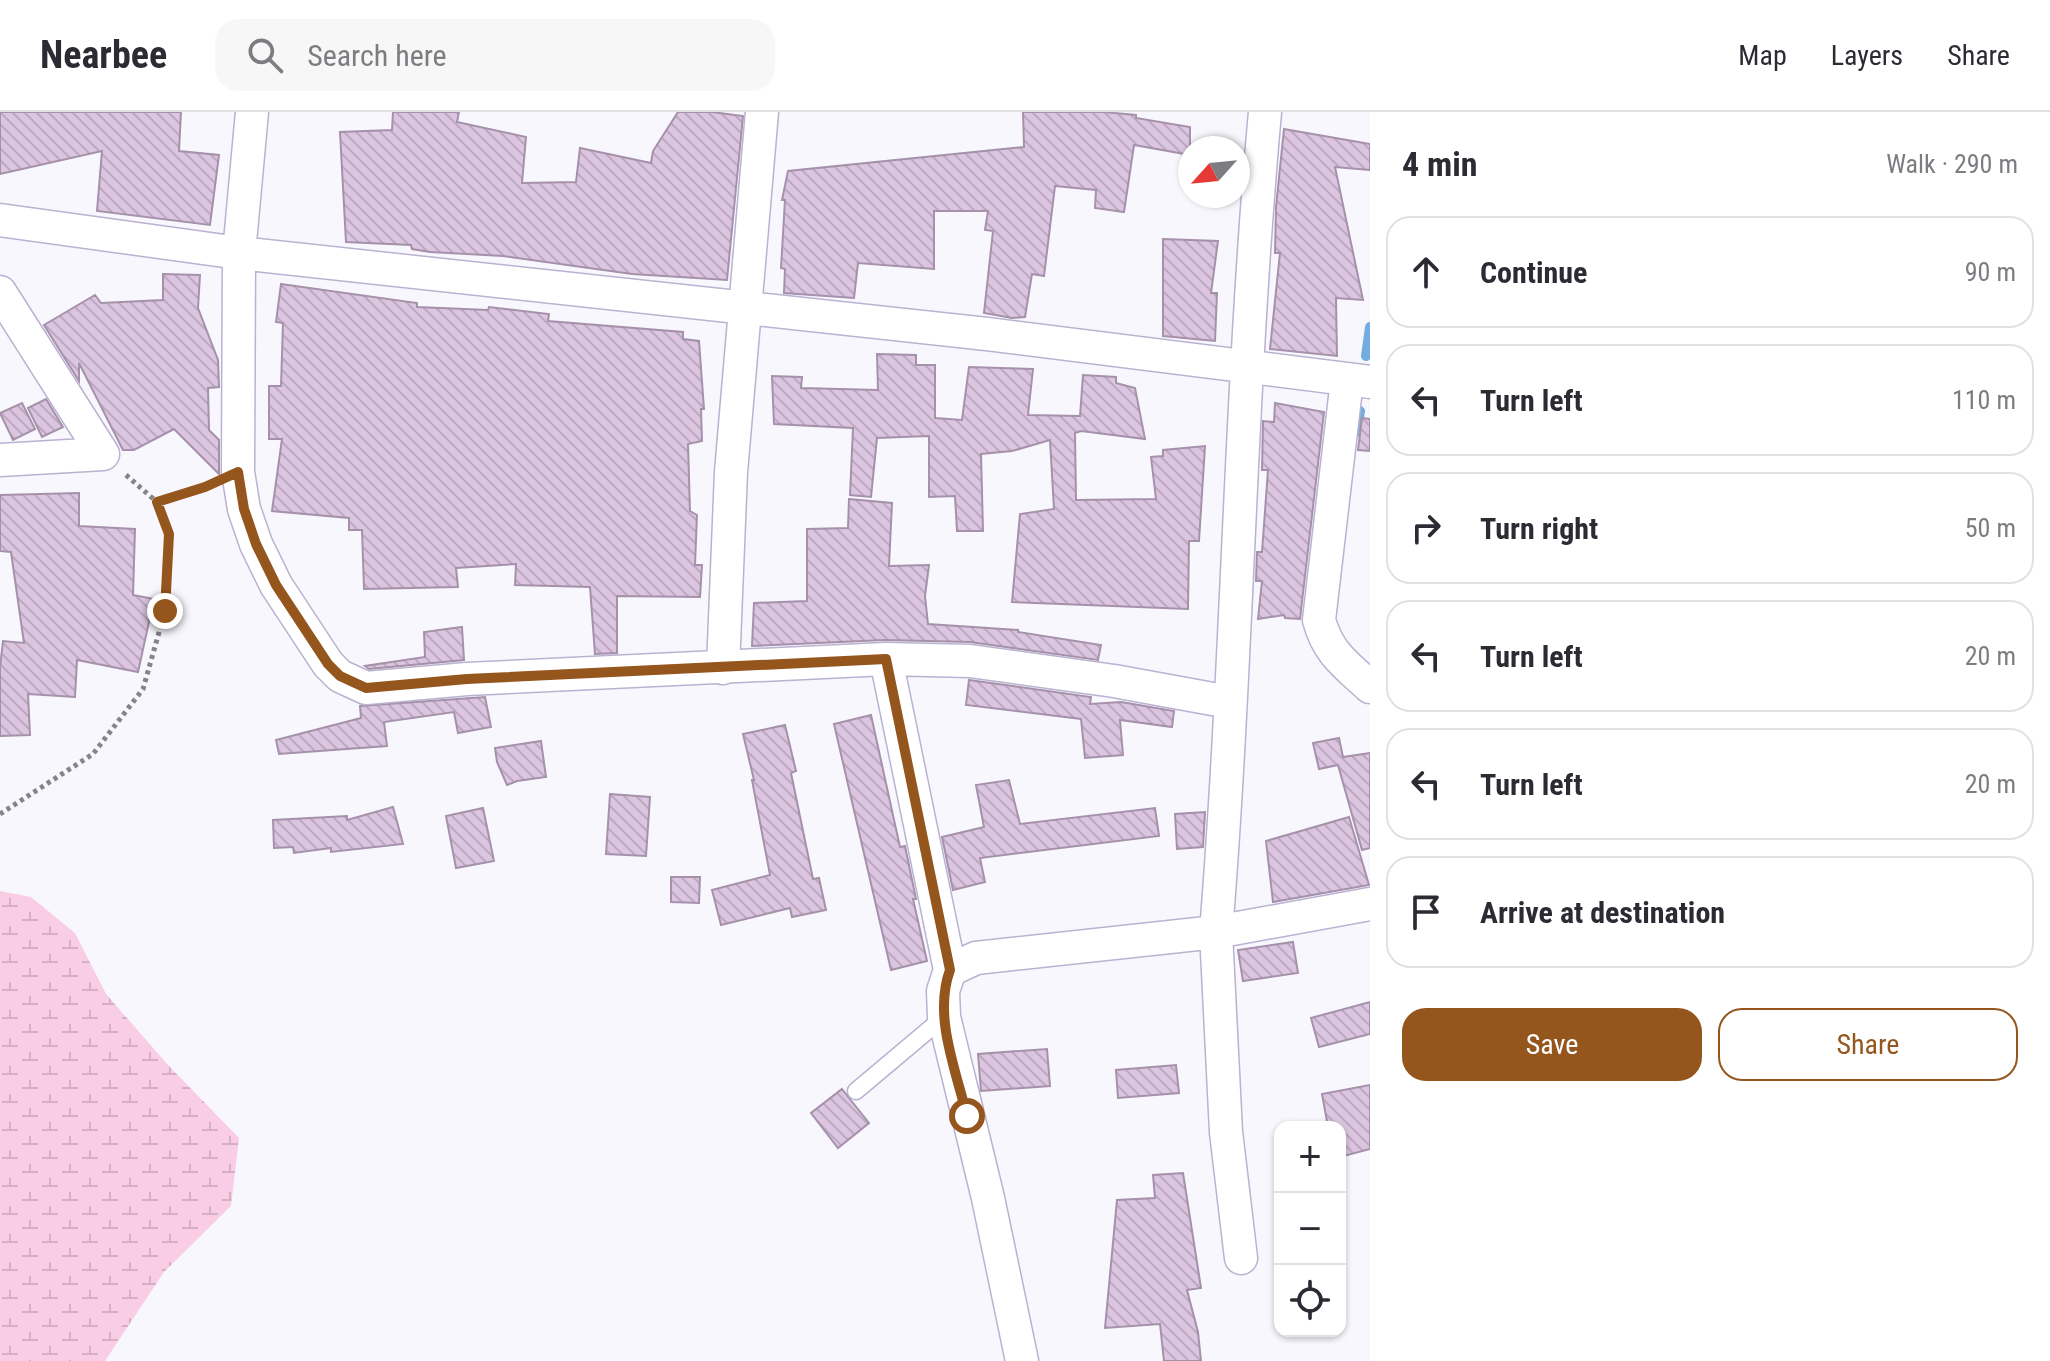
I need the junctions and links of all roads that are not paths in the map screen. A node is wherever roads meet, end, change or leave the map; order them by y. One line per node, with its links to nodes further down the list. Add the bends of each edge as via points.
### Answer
1 (252, 112): 5 (street)
2 (762, 112): 7 (street)
3 (1265, 112): 8 (street)
4 (0, 220): 5 (street)
5 (239, 253): 7 (street); 12 (street, via 238,472 244,509 276,585 328,664 366,688)
6 (0, 292): 10 (street, via 103,454)
7 (744, 310): 8 (street); 12 (street)
8 (1247, 365): 9 (street); 14 (street)
9 (1358, 381): 13 (street, via 1319,620 1332,652)
10 (0, 460)
11 (886, 659): 12 (street); 14 (street, via 970,661); 17 (street)
12 (723, 668)
13 (1370, 687)
14 (1229, 702): 16 (street)
15 (1370, 904): 16 (street)
16 (1216, 932): 17 (street, via 996,955); 20 (street, via 1226,1132)
17 (950, 970): 18 (street, via 943,991)
18 (944, 1017): 19 (lane); 21 (street)
19 (856, 1091)
20 (1241, 1258)
21 (1022, 1361)

